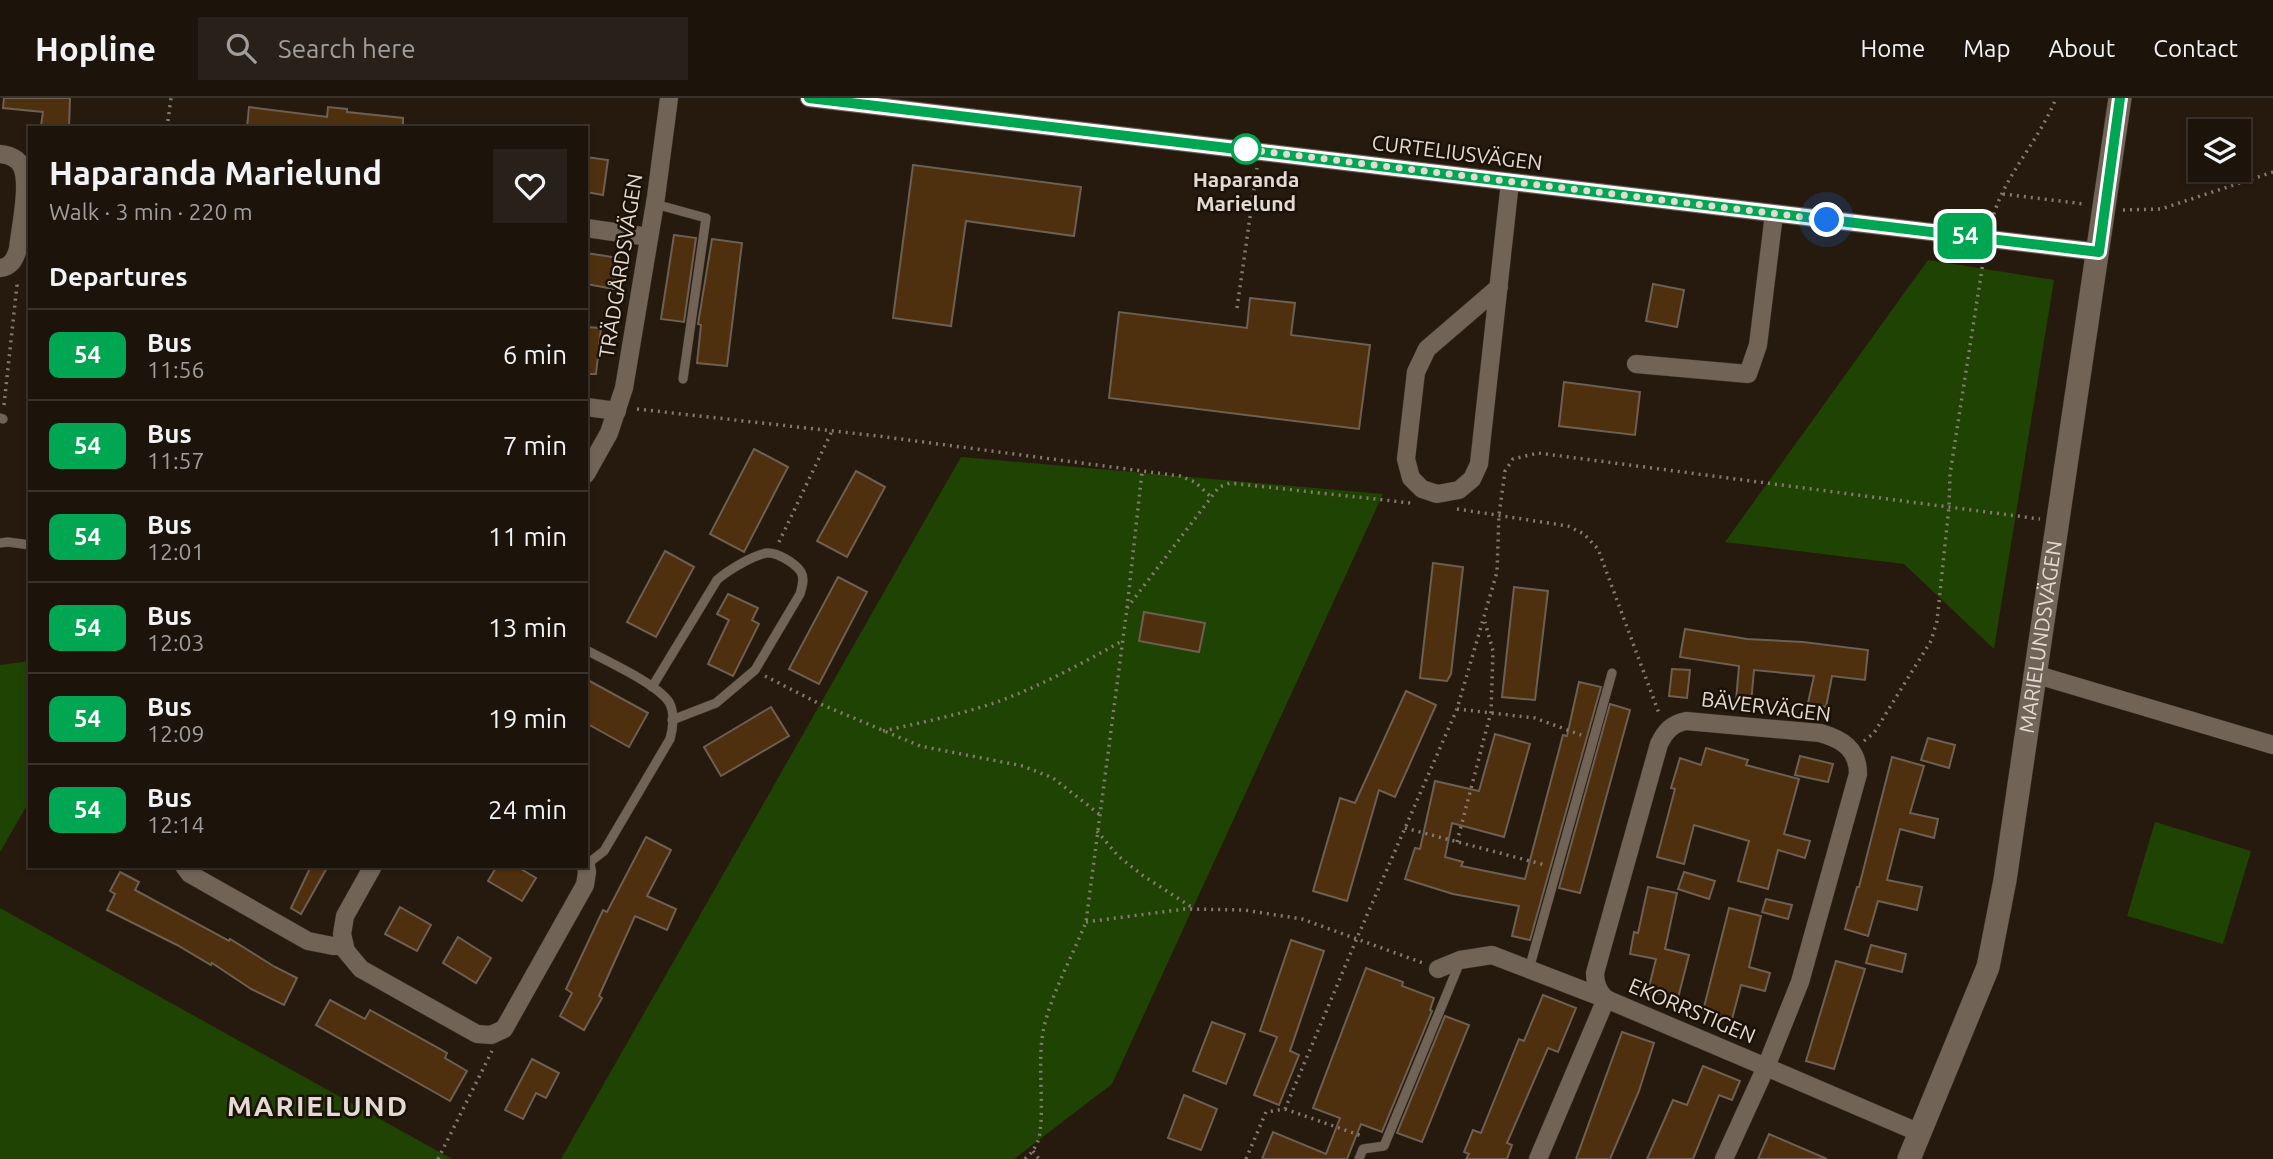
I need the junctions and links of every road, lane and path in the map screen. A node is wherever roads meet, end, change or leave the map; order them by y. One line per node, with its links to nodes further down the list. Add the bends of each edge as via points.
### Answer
1 (171, 98): 6 (path)
2 (669, 98): 12 (street, TRÄDGÅRDSVÄGEN)
3 (809, 98): 7 (street, CURTELIUSVÄGEN)
4 (2056, 98): 11 (path)
5 (2120, 98): 13 (street, MARIELUNDSVÄGEN)
6 (167, 126)
7 (1259, 151): 10 (street, CURTELIUSVÄGEN); 21 (path)
8 (0, 154): 19 (street, via 22,165 26,178 18,249 14,260)
9 (2273, 172): 13 (path, via 2161,209 2132,211)
10 (1510, 182): 14 (street, CURTELIUSVÄGEN); 20 (street)
11 (2003, 194): 13 (path); 17 (path)
12 (655, 204): 16 (street, TRÄDGÅRDSVÄGEN); 23 (lane, via 706,218)
13 (2105, 206): 18 (street, MARIELUNDSVÄGEN)
14 (1774, 214): 17 (street, CURTELIUSVÄGEN); 22 (street, via 1758,345 1748,374)
15 (588, 228): 16 (street)
16 (649, 237): 25 (street, TRÄDGÅRDSVÄGEN)
17 (1987, 239): 18 (street, CURTELIUSVÄGEN); 32 (path, via 1950,474)
18 (2099, 252): 45 (street, MARIELUNDSVÄGEN)
19 (2, 267): 26 (path, via 17,285)
20 (1499, 287): 20 (street, via 1479,464 1472,479 1459,490 1437,494 1422,489 1411,478 1406,459 1416,372 1433,342)
21 (1237, 308)
22 (1636, 364)
23 (684, 379)
24 (588, 407): 25 (street)
25 (617, 411): 27 (path, via 634,408); 28 (street, TRÄDGÅRDSVÄGEN)
26 (1, 418)
27 (832, 430): 29 (path); 38 (path)
28 (588, 470)
29 (1142, 471): 30 (path, via 1180,476 1195,482); 39 (path)
30 (1211, 498): 31 (path, via 1219,487 1230,483); 39 (path)
31 (1423, 505)
32 (1949, 506): 34 (path, via 1538,453 1513,460 1505,471); 35 (path); 54 (path, via 1931,641 1874,733)
33 (1448, 508): 34 (path)
34 (1499, 515): 40 (path, via 1497,572); 51 (path, via 1568,526 1584,534 1598,550)
35 (2046, 519)
36 (0, 543): 37 (lane)
37 (28, 545)
38 (773, 554): 43 (lane, via 800,571 803,582); 46 (lane, via 725,572 717,580)
39 (1127, 608): 41 (path)
40 (1485, 619): 47 (path); 48 (path, via 1493,650)
41 (1122, 641): 50 (path, via 1066,672 996,702); 55 (path)
42 (588, 651): 46 (lane)
43 (755, 670): 49 (lane, via 716,704); 50 (path)
44 (1612, 673): 52 (lane)
45 (2034, 674): 53 (street); 75 (street, MARIELUNDSVÄGEN, via 1988,967)
46 (652, 687): 49 (lane, via 668,700)
47 (1457, 709): 48 (path); 56 (path)
48 (1491, 712): 52 (path, via 1535,718); 58 (path)
49 (672, 720): 59 (lane, via 670,739 604,851)
50 (883, 731): 55 (path, via 920,746 1023,766 1053,778)
51 (1665, 731): 54 (street, BÄVERVÄGEN, via 1686,721 1820,733 1838,738); 71 (street, via 1595,973)
52 (1594, 739): 63 (lane)
53 (2273, 745)
54 (1852, 751): 73 (street, via 1858,774 1800,982)
55 (1099, 814): 57 (path)
56 (1405, 828): 58 (path); 66 (path)
57 (1097, 831): 64 (path, via 1118,856); 65 (path)
58 (1457, 842): 63 (path)
59 (588, 864)
60 (186, 868): 67 (street, via 308,941)
61 (372, 868): 67 (street, via 345,916)
62 (586, 868): 72 (street, via 585,885 504,1029)
63 (1558, 869): 70 (lane)
64 (1195, 909): 65 (path); 66 (path, via 1244,910 1302,919)
65 (1086, 922): 77 (path, via 1050,1003 1042,1034 1041,1125)
66 (1357, 938): 69 (path); 74 (path)
67 (344, 946): 72 (street, via 362,969 477,1034)
68 (1460, 960): 69 (street); 70 (street, via 1492,955); 76 (lane, via 1384,1146)
69 (1438, 969)
70 (1528, 969): 71 (street)
71 (1606, 999): 73 (street, EKORRSTIGEN); 83 (street, EKORRSTIGEN)
72 (491, 1035): 78 (path, via 492,1054)
73 (1766, 1067): 75 (street, EKORRSTIGEN); 84 (street, EKORRSTIGEN)
74 (1285, 1109): 76 (path, via 1362,1136); 81 (path, via 1266,1112)
75 (1920, 1133): 85 (street, MARIELUNDSVÄGEN)
76 (1373, 1148): 82 (lane, via 1363,1149)
77 (1033, 1151): 79 (path); 80 (path)
78 (438, 1159)
79 (1025, 1159)
80 (1039, 1159)
81 (1246, 1159)
82 (1359, 1159)
83 (1538, 1159)
84 (1724, 1159)
85 (1909, 1159)

